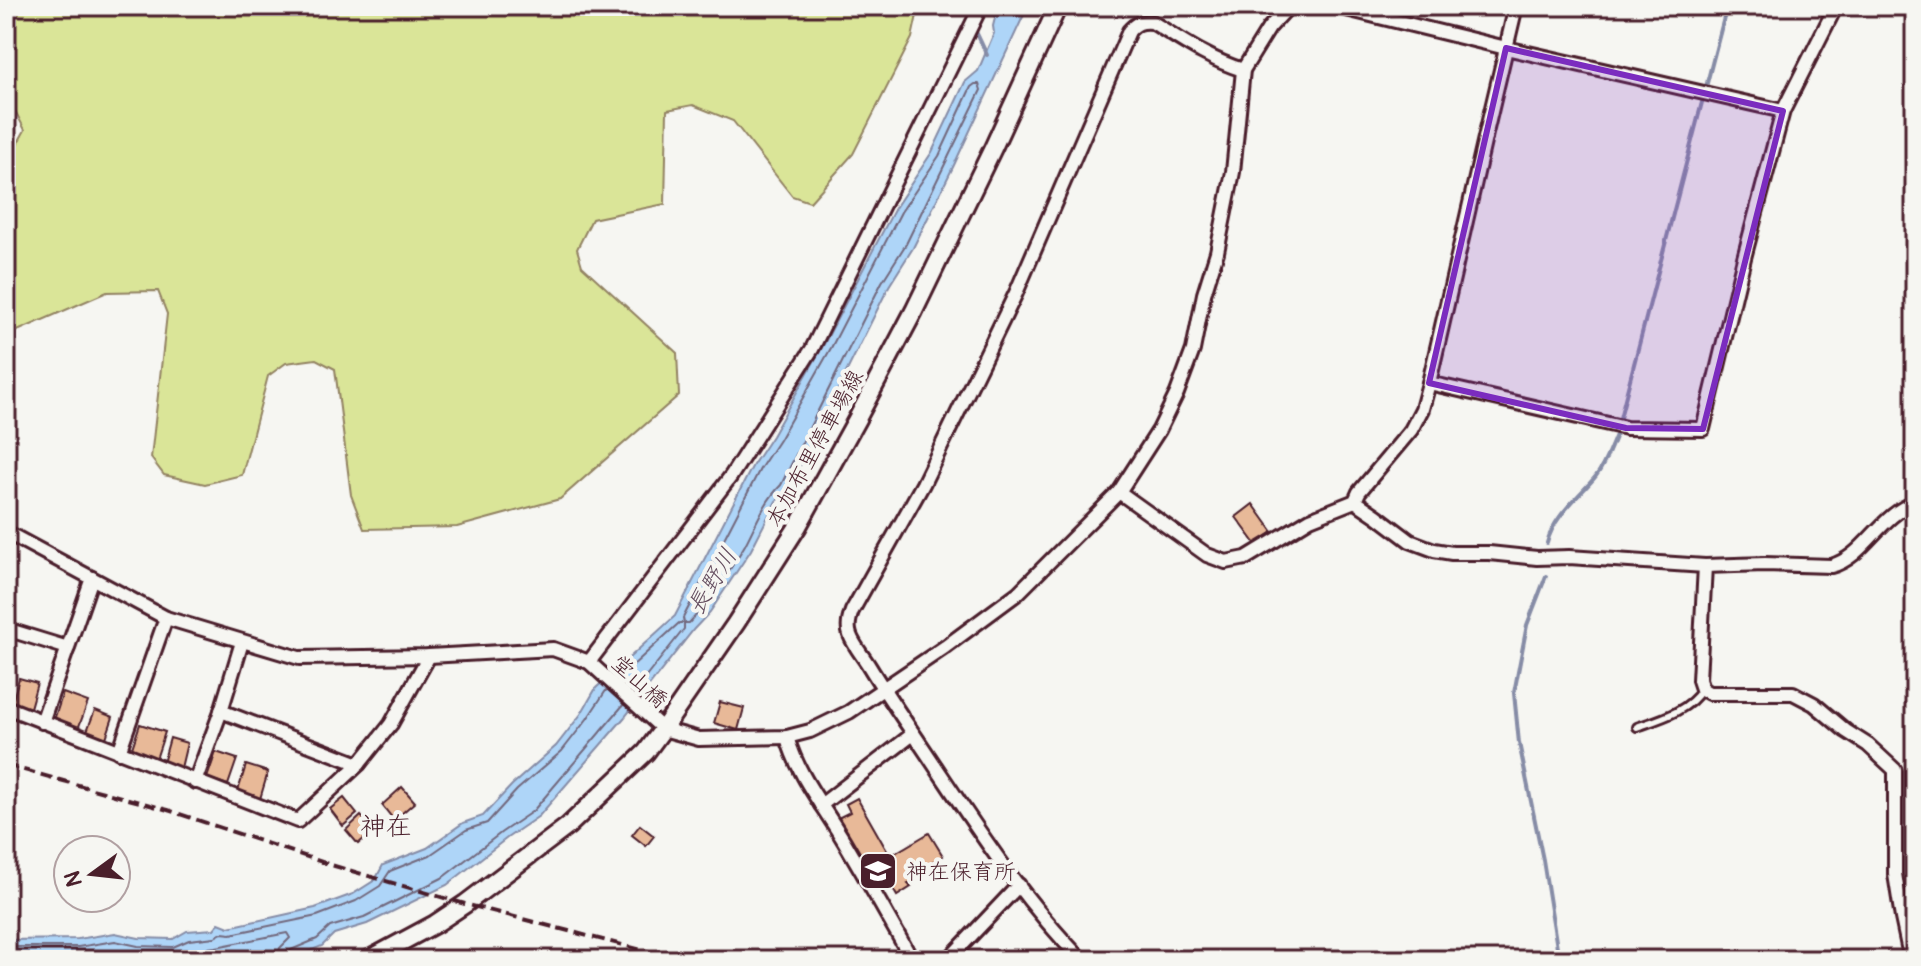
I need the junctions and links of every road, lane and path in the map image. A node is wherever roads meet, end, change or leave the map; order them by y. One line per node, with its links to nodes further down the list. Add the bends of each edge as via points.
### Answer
1 (981, 6): 22 (street, via 812,349 731,476)
2 (1058, 6): 29 (main road, 本加布里停車場線, via 857,419 798,526)
3 (1289, 6): 8 (street)
4 (1334, 6): 7 (street)
5 (1516, 6): 7 (street)
6 (1836, 6): 9 (street)
7 (1506, 48): 9 (street); 10 (street)
8 (1243, 70): 11 (street, via 1233,172 1193,350 1159,430); 23 (street, via 1152,22 1143,21 1129,31 1010,306 923,484 852,611 848,632)
9 (1783, 111): 10 (street, via 1703,429 1626,428)
10 (1429, 383): 12 (street, via 1411,430)
11 (1119, 492): 12 (street, via 1207,555 1226,562 1246,558 1310,519); 23 (street, via 1018,593)
12 (1355, 501): 15 (street, via 1410,541 1434,550)
13 (1915, 503): 15 (street, via 1889,518 1841,564)
14 (6, 532): 16 (street)
15 (1705, 566): 24 (street)
16 (92, 578): 17 (street); 20 (street)
17 (166, 618): 19 (street); 32 (street)
18 (6, 629): 20 (street)
19 (242, 642): 21 (street, via 299,658); 26 (street)
20 (68, 648): 27 (street)
21 (429, 656): 22 (street, via 553,649); 33 (street, via 391,724)
22 (589, 662): 29 (street, 堂山橋)
23 (882, 688): 30 (street); 31 (street, via 849,712)
24 (1702, 689): 28 (lane, via 1681,709); 41 (street, via 1793,693 1895,770 1895,874)
25 (6, 707): 27 (street)
26 (221, 711): 33 (street); 34 (street)
27 (42, 722): 32 (street)
28 (1637, 727)
29 (663, 729): 31 (street, via 699,739); 37 (main road, 本加布里停車場線, via 568,826 465,904)
30 (913, 734): 35 (street); 36 (street)
31 (787, 737): 35 (street)
32 (119, 752): 34 (street)
33 (359, 764): 34 (street, via 298,821)
34 (195, 782)
35 (821, 805): 38 (street)
36 (1019, 885): 39 (street); 40 (street)
37 (368, 960)
38 (912, 960)
39 (948, 960)
40 (1082, 960)
41 (1913, 960)

